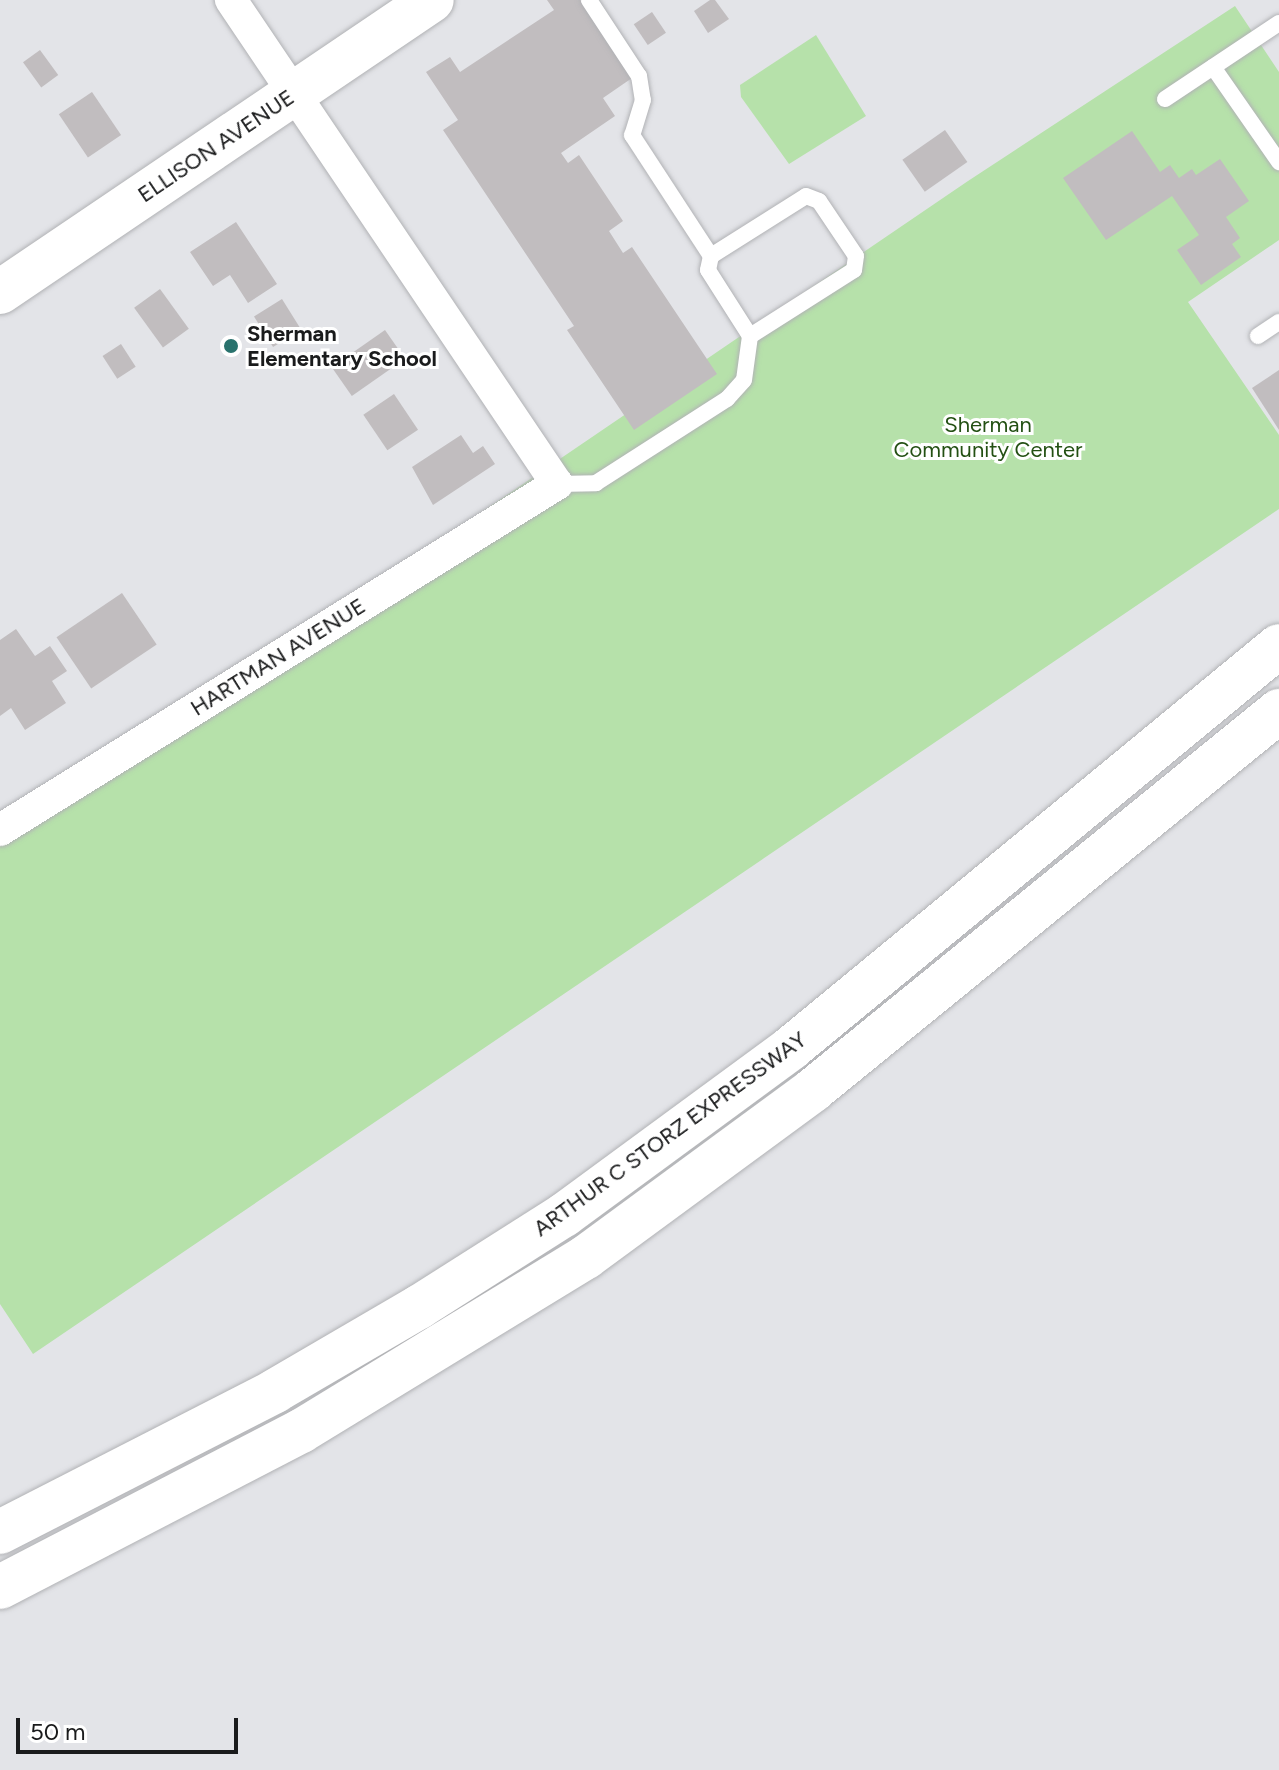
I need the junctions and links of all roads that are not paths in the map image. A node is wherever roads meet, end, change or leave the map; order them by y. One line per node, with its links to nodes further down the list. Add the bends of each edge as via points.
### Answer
1 (231, 0): 6 (street)
2 (432, 0): 6 (main road, ELLISON AVENUE)
3 (589, 0): 9 (lane, via 639,76 643,100 632,135)
4 (1279, 23): 5 (lane)
5 (1213, 67): 7 (lane); 8 (lane)
6 (293, 93): 10 (main road, ELLISON AVENUE); 14 (street)
7 (1165, 99)
8 (1279, 162)
9 (711, 256): 12 (lane, via 708,270); 12 (lane, via 806,196 819,201 856,256 854,270)
10 (0, 292)
11 (1279, 322): 13 (lane)
12 (750, 336): 14 (lane, via 744,380 727,399 596,483)
13 (1258, 336)
14 (557, 484): 17 (street, HARTMAN AVENUE)
15 (1279, 646): 18 (main road, ARTHUR C STORZ EXPRESSWAY, via 791,1048 564,1215 275,1391)
16 (1279, 711): 19 (main road, via 825,1081 586,1257 301,1431)
17 (0, 830)
18 (0, 1532)
19 (0, 1587)

